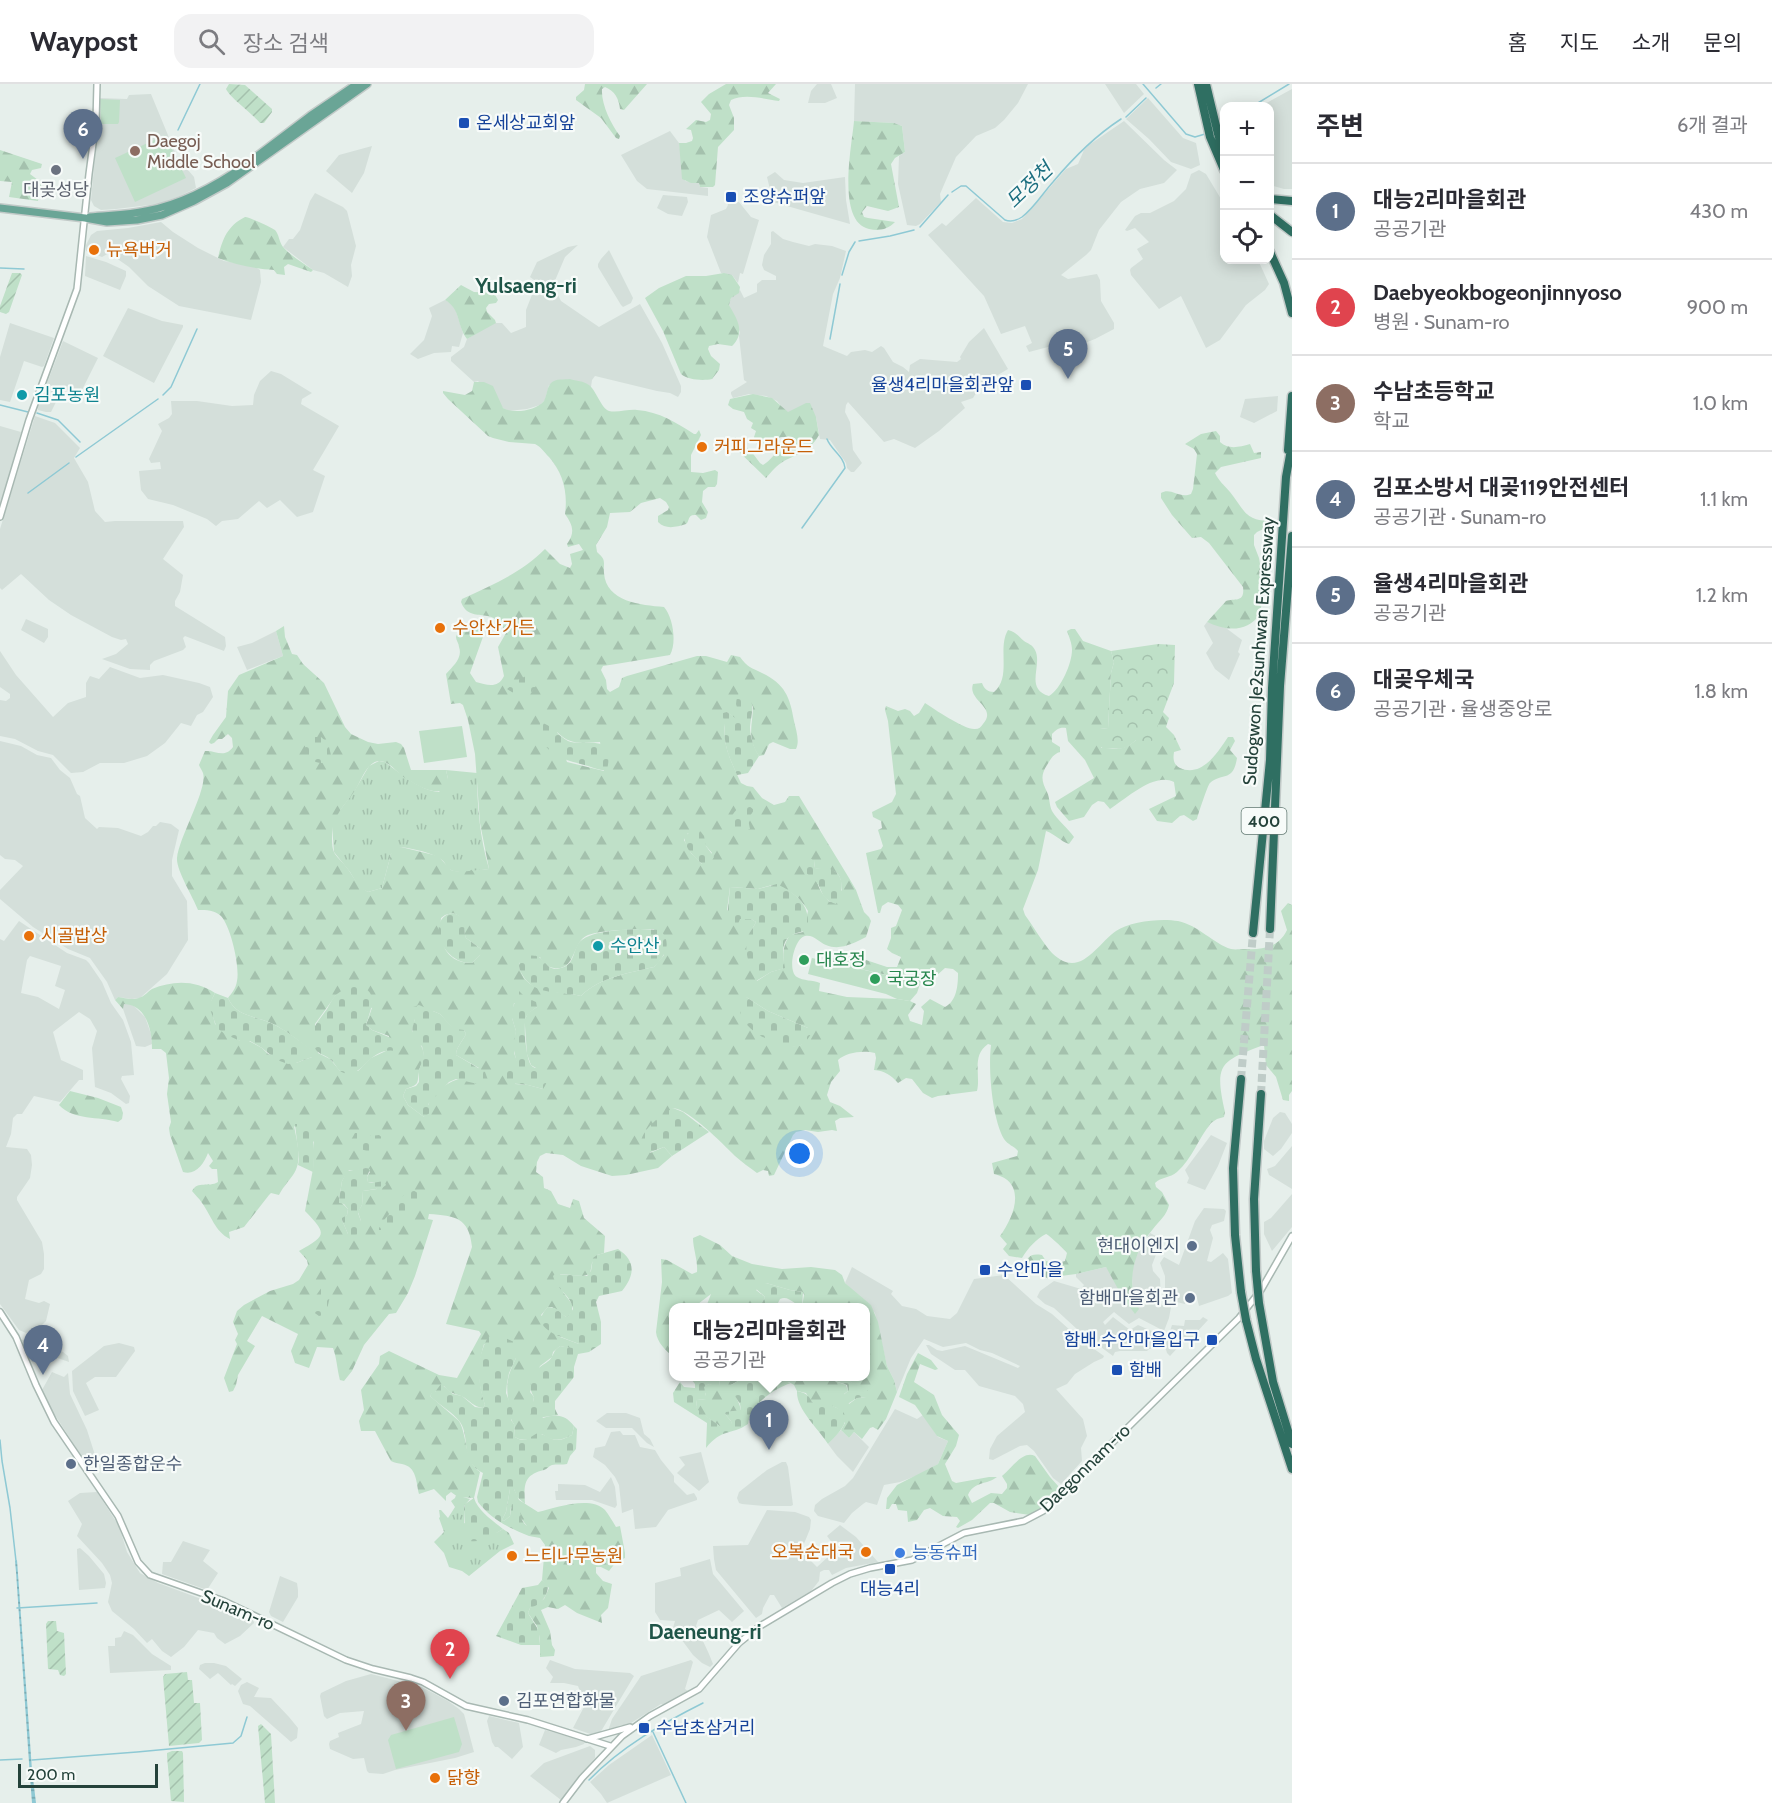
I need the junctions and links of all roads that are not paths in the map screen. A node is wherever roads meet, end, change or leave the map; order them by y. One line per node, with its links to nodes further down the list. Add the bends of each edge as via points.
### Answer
1 (97, 84): 13 (street)
2 (357, 84): 13 (main road, via 224,179 190,198 146,212)
3 (367, 84): 13 (main road, via 227,183 179,208 137,220 107,222)
4 (1198, 84): 6 (highway)
5 (1206, 84): 6 (highway)
6 (1208, 111): 7 (highway)
7 (1214, 136): 8 (highway); 9 (highway)
8 (1220, 147)
9 (1220, 156)
10 (1274, 199): 11 (highway)
11 (1292, 201)
12 (0, 208): 13 (main road)
13 (85, 218): 23 (street, via 77,289 29,420)
14 (1274, 219): 16 (highway)
15 (1274, 224): 17 (highway)
16 (1292, 232)
17 (1292, 237)
18 (1274, 262): 19 (highway)
19 (1292, 313)
20 (1292, 396): 22 (highway)
21 (1292, 444): 22 (highway, Sudogwon Je2sunhwan Expressway / 400)
22 (1286, 477): 25 (highway, Sudogwon Je2sunhwan Expressway / 400)
23 (0, 517)
24 (1292, 536): 25 (highway, Sudogwon Je2sunhwan Expressway / 400)
25 (1276, 687): 26 (highway, Sudogwon Je2sunhwan Expressway / 400)
26 (1275, 709): 27 (highway, Sudogwon Je2sunhwan Expressway / 400); 28 (highway, Sudogwon Je2sunhwan Expressway / 400)
27 (1270, 929)
28 (1253, 933)
29 (1241, 1079): 34 (highway, bridge, via 1233,1168 1241,1292 1262,1380)
30 (1261, 1094): 33 (highway, bridge, via 1254,1199 1256,1271 1273,1382)
31 (1292, 1236): 35 (street, Daegonnam-ro, via 1261,1290 1239,1318 1043,1511 1024,1521 964,1533 912,1560 860,1571 832,1583 747,1635 699,1689)
32 (0, 1312): 36 (street, Sunam-ro, via 16,1337 54,1422 118,1516 138,1562 150,1575 224,1600 346,1660 423,1682 466,1706)
33 (1292, 1444)
34 (1292, 1469)
35 (637, 1724): 36 (street); 37 (street, Daegonnam-ro)
36 (590, 1740): 37 (street, Sunam-ro); 38 (street, via 599,1751)
37 (610, 1746): 38 (street, Daegonnam-ro)
38 (598, 1760): 39 (street, Daegonnam-ro)
39 (563, 1803)

